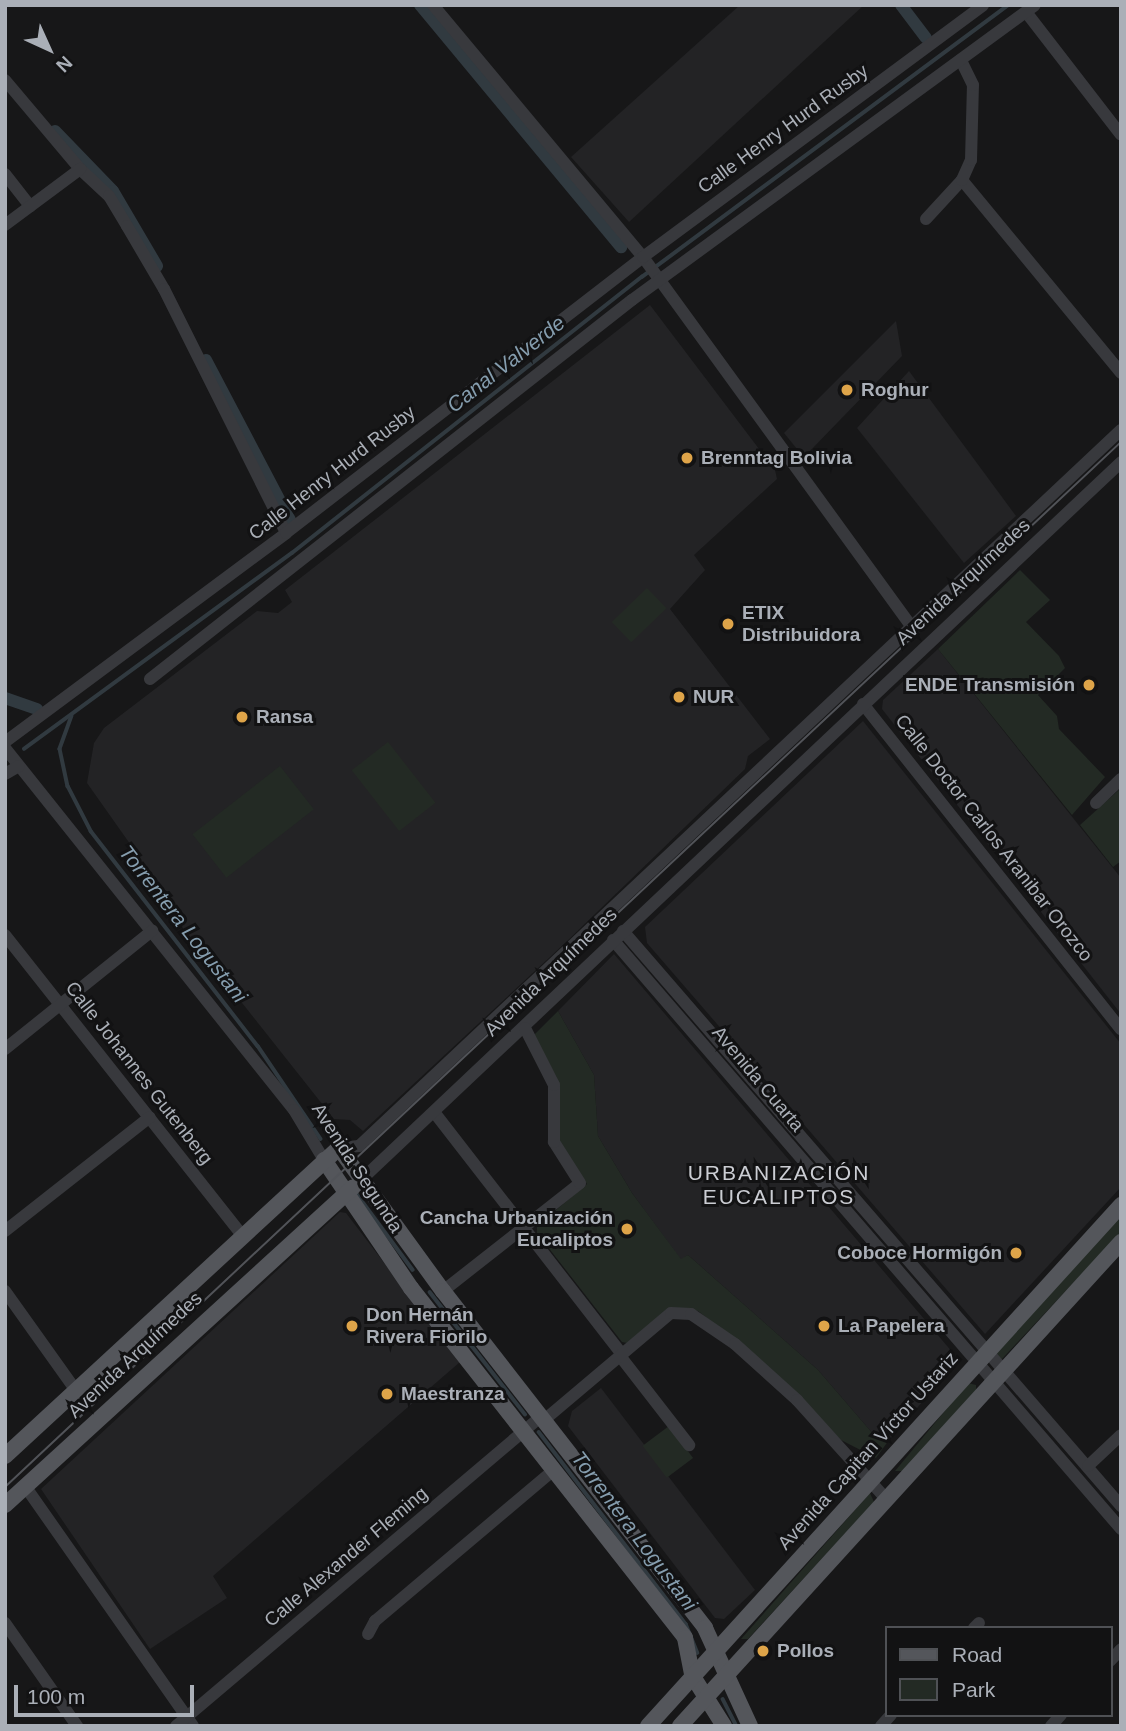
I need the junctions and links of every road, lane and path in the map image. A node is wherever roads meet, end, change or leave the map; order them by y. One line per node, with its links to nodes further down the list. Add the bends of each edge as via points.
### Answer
1 (433, 5): 13 (street)
2 (983, 5): 13 (street, Calle Henry Hurd Rusby)
3 (1030, 9): 4 (street, Calle Henry Hurd Rusby); 6 (street)
4 (961, 60): 9 (street, via 973,85 971,160); 13 (street, Calle Henry Hurd Rusby)
5 (5, 80): 7 (street)
6 (1121, 135)
7 (80, 169): 10 (street); 17 (street, via 109,196 164,289)
8 (5, 174): 10 (street)
9 (962, 180): 11 (street); 14 (street)
10 (30, 206): 12 (street)
11 (926, 219)
12 (5, 225)
13 (651, 269): 17 (street, Calle Henry Hurd Rusby); 18 (street); 19 (street, Calle Henry Hurd Rusby)
14 (1121, 373)
15 (1121, 430): 18 (street, Avenida Arquímedes)
16 (1121, 462): 20 (street, Avenida Arquímedes)
17 (286, 533): 21 (street, Calle Henry Hurd Rusby)
18 (912, 627): 36 (street, Avenida Arquímedes, via 359,1146)
19 (150, 679)
20 (863, 704): 29 (street, Avenida Arquímedes); 32 (street, Calle Doctor Carlos Aranibar Orozco)
21 (5, 742)
22 (5, 748): 23 (street, Avenida Segunda)
23 (19, 766): 24 (street); 27 (street, Avenida Segunda)
24 (5, 774)
25 (1121, 779): 26 (street)
26 (1096, 803)
27 (152, 931): 30 (street); 37 (street, Avenida Segunda, via 295,1110)
28 (5, 935): 30 (street, Calle Johannes Gutenberg)
29 (618, 935): 31 (street, Avenida Arquímedes); 40 (street, Avenida Cuarta); 42 (street, Avenida Cuarta)
30 (61, 1005): 33 (street); 35 (street, Calle Johannes Gutenberg)
31 (525, 1028): 34 (street, Avenida Arquímedes); 43 (street, via 554,1085 554,1142 580,1183)
32 (1121, 1029)
33 (5, 1049)
34 (434, 1112): 38 (street, Avenida Arquímedes); 43 (street)
35 (150, 1117): 44 (street); 45 (street, Calle Johannes Gutenberg)
36 (339, 1148): 37 (main road, Avenida Arquímedes); 38 (main road, Avenida Segunda)
37 (324, 1160): 39 (main road, Avenida Segunda); 45 (main road, Avenida Arquímedes)
38 (360, 1181): 39 (main road, Avenida Arquímedes); 48 (main road, Avenida Segunda)
39 (344, 1193): 54 (main road, Avenida Segunda); 61 (main road, Avenida Arquímedes)
40 (854, 1200): 42 (street); 50 (street, Avenida Cuarta)
41 (1121, 1205): 50 (main road, Avenida Capitan Víctor Ustariz)
42 (843, 1210): 50 (street, Avenida Cuarta)
43 (525, 1228): 48 (street); 49 (street)
44 (5, 1231)
45 (242, 1235): 52 (main road, Avenida Arquímedes)
46 (1121, 1242): 51 (main road)
47 (5, 1291): 52 (street)
48 (443, 1291): 53 (main road, Avenida Segunda)
49 (621, 1355): 53 (street, Calle Alexander Fleming); 56 (street); 60 (street, Calle Alexander Fleming, via 671,1313 682,1312 717,1331 766,1372)
50 (980, 1359): 51 (street, Avenida Cuarta); 60 (main road, Avenida Capitan Víctor Ustariz)
51 (1000, 1375): 58 (street, Avenida Cuarta); 62 (main road); 65 (street, Avenida Cuarta)
52 (75, 1389): 57 (main road, Avenida Arquímedes)
53 (542, 1419): 54 (street, Calle Alexander Fleming); 70 (main road, Avenida Segunda, via 705,1628)
54 (524, 1430): 59 (main road, Avenida Segunda); 75 (street, Calle Alexander Fleming)
55 (1121, 1435): 58 (street)
56 (690, 1445)
57 (5, 1456)
58 (1087, 1466): 64 (street, Avenida Cuarta)
59 (554, 1470): 68 (street, via 375,1621); 71 (main road, Avenida Segunda, via 685,1638)
60 (869, 1482): 62 (street); 67 (main road, Avenida Capitan Víctor Ustariz)
61 (25, 1486): 63 (main road, Avenida Arquímedes); 75 (street)
62 (886, 1499): 69 (main road)
63 (5, 1505)
64 (1121, 1506)
65 (1121, 1529)
66 (5, 1623): 77 (street)
67 (736, 1628): 69 (main road, via 736,1642); 70 (main road, Avenida Capitan Víctor Ustariz)
68 (368, 1634)
69 (752, 1645): 72 (main road)
70 (715, 1651): 71 (main road, Avenida Capitan Víctor Ustariz); 72 (main road, Avenida Segunda)
71 (692, 1675): 73 (main road, Avenida Segunda); 74 (main road, Avenida Capitan Víctor Ustariz)
72 (725, 1675): 73 (main road); 81 (main road, Avenida Segunda)
73 (706, 1696): 76 (main road); 80 (main road, Avenida Segunda)
74 (673, 1698): 76 (main road, via 686,1703); 79 (main road, Avenida Capitan Víctor Ustariz)
75 (190, 1721): 78 (street, Calle Alexander Fleming)
76 (684, 1721)
77 (78, 1726)
78 (176, 1726)
79 (648, 1726)
80 (724, 1726)
81 (750, 1726)

